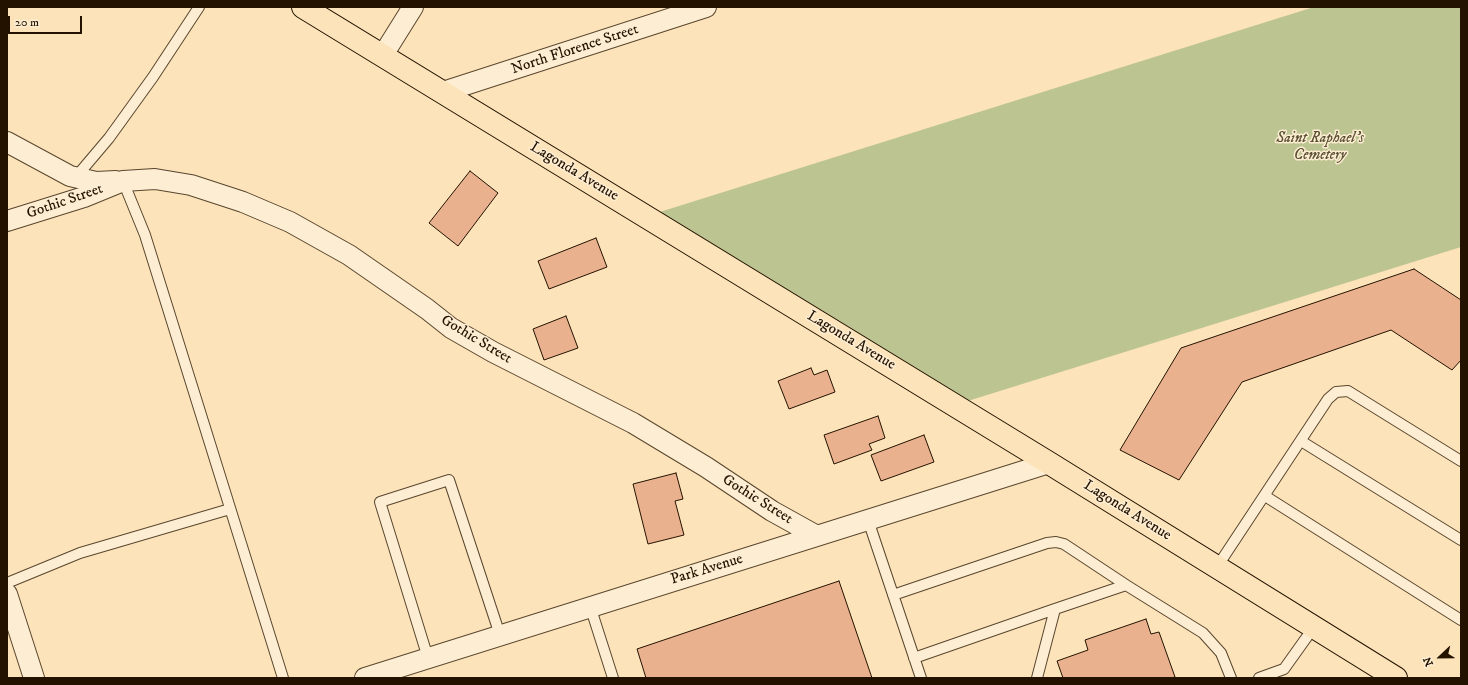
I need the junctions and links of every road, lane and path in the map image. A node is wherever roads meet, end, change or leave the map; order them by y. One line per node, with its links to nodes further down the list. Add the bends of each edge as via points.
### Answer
1 (199, 7): 8 (lane, via 109,138)
2 (303, 7): 5 (main road, Lagonda Avenue)
3 (413, 7): 5 (street)
4 (706, 7): 6 (street, North Florence Street)
5 (383, 55): 6 (main road, Lagonda Avenue)
6 (443, 92): 13 (main road, Lagonda Avenue)
7 (7, 142): 8 (street, Gothic Street)
8 (76, 177): 9 (street, Gothic Street, via 96,182)
9 (124, 181): 10 (street, Gothic Street); 15 (lane, via 145,236); 17 (street, Gothic Street, via 155,179 191,185 243,202 290,222 349,255 451,328 633,423)
10 (7, 222)
11 (1301, 441): 12 (lane, via 1328,399 1336,392 1348,391); 14 (lane); 18 (lane)
12 (1461, 461)
13 (1049, 463): 16 (street, Park Avenue); 19 (main road, Lagonda Avenue)
14 (1265, 496): 19 (lane); 26 (lane)
15 (230, 509): 20 (lane, via 80,553); 32 (lane)
16 (868, 520): 17 (street, Park Avenue); 23 (lane)
17 (817, 536): 24 (street, Park Avenue)
18 (1461, 540)
19 (1217, 566): 27 (main road, Lagonda Avenue)
20 (7, 583)
21 (1126, 585): 23 (lane, via 1064,544 1056,542); 25 (lane); 37 (lane, via 1203,633 1221,653)
22 (7, 594): 31 (street)
23 (893, 595): 30 (lane)
24 (590, 606): 28 (street, Park Avenue); 34 (lane)
25 (1055, 609): 30 (lane); 36 (lane)
26 (1461, 620)
27 (1314, 628): 38 (lane, via 1284,669); 39 (main road, Lagonda Avenue)
28 (500, 635): 29 (street, Park Avenue); 29 (lane, via 449,480 380,502)
29 (428, 658): 33 (street, Park Avenue)
30 (914, 658): 35 (lane)
31 (34, 678)
32 (283, 678)
33 (365, 678)
34 (613, 678)
35 (921, 678)
36 (1037, 678)
37 (1231, 678)
38 (1259, 678)
39 (1396, 678)

